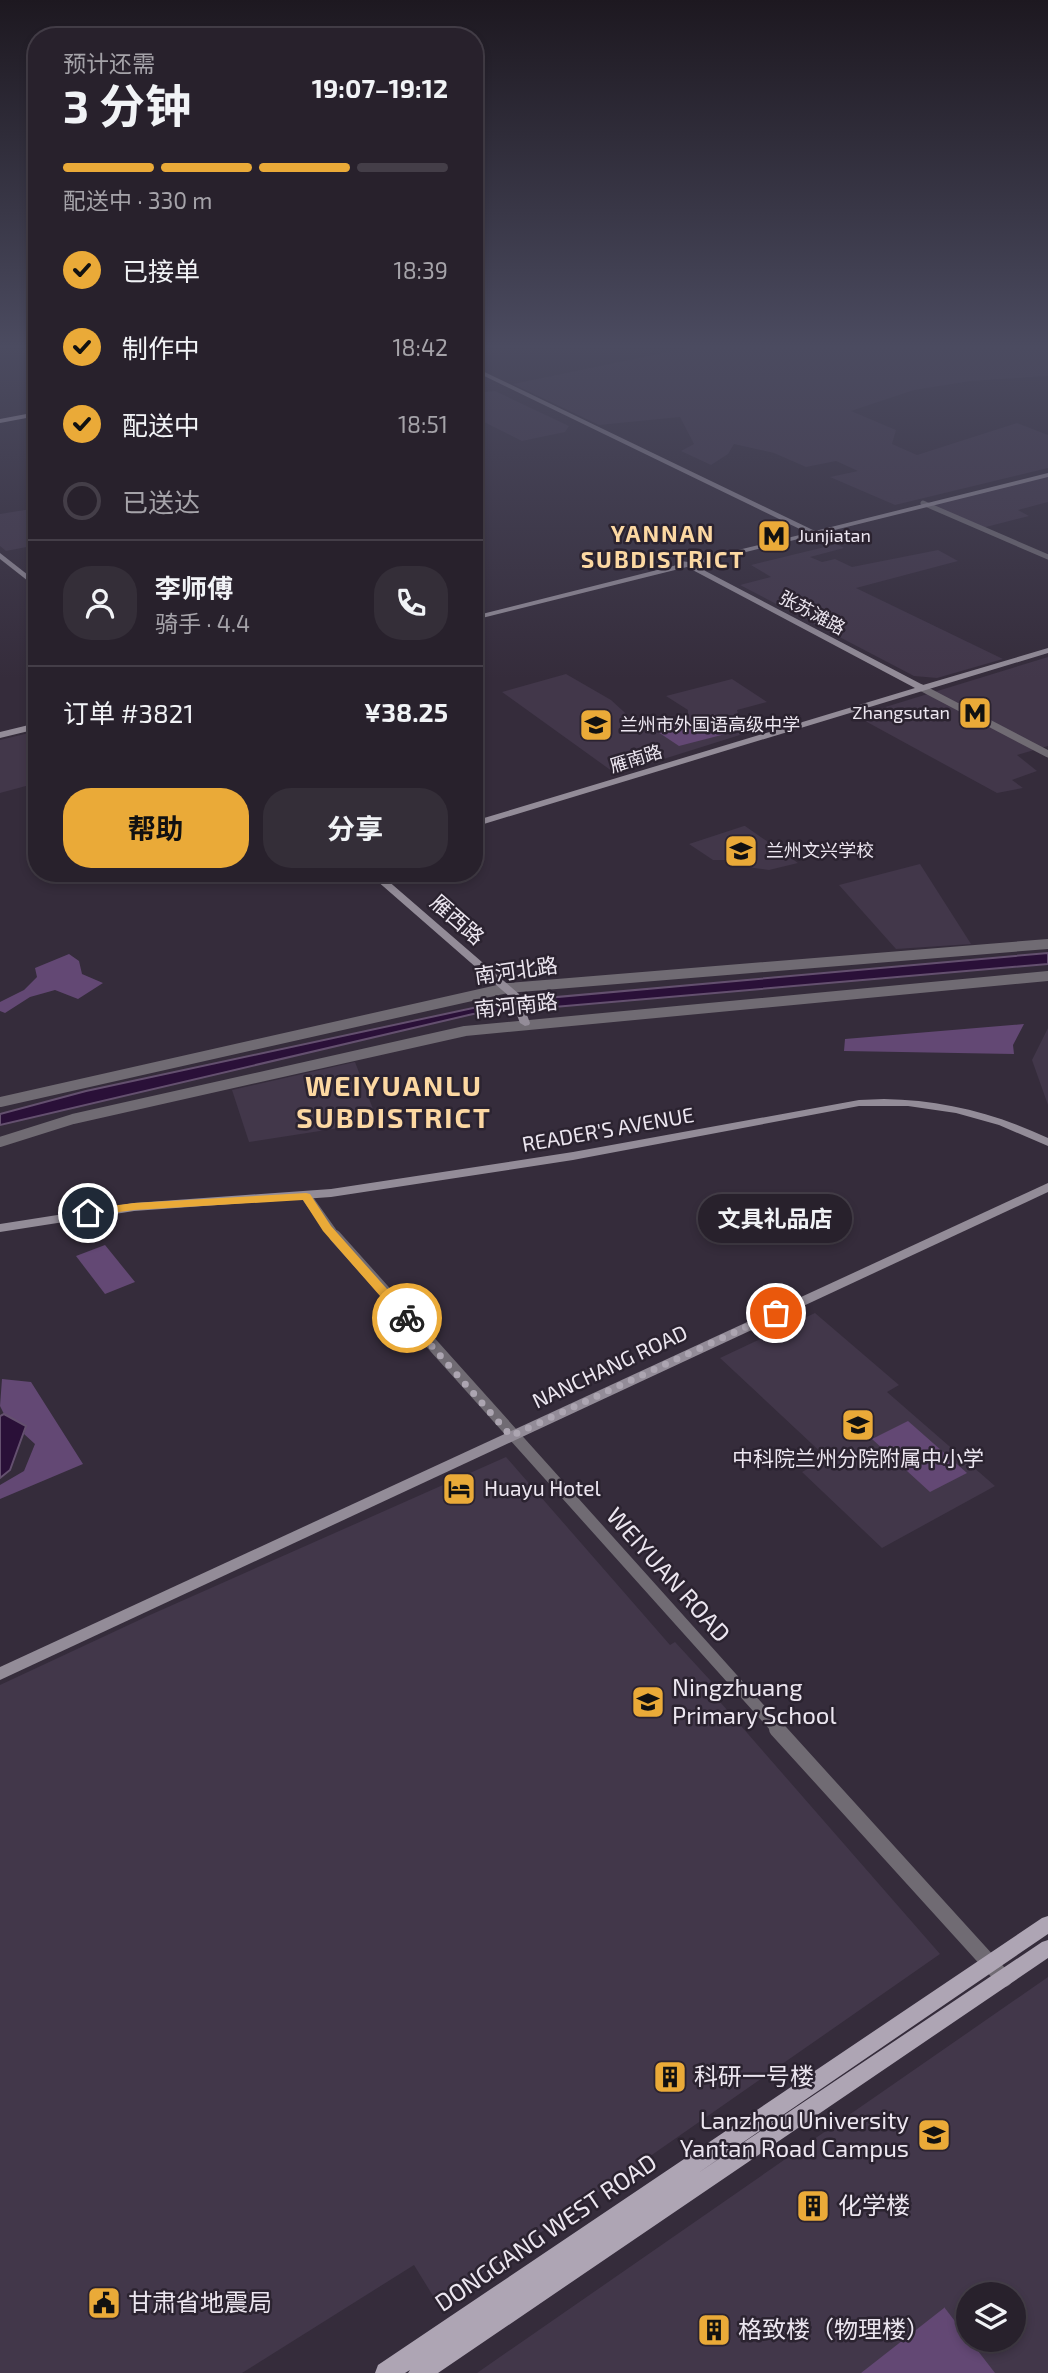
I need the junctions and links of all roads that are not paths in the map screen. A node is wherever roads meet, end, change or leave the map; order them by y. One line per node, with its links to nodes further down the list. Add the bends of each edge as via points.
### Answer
1 (653, 457): 4 (main road)
2 (1048, 474): 3 (main road)
3 (925, 503): 4 (main road); 6 (street)
4 (808, 533): 7 (main road)
5 (0, 555): 8 (main road)
6 (1048, 556)
7 (686, 564): 9 (main road); 11 (main road, 张苏滩路)
8 (28, 578)
9 (483, 614)
10 (1048, 650): 11 (main road, 雁南路)
11 (922, 688): 14 (street); 15 (main road, 雁南路)
12 (28, 726): 13 (main road)
13 (0, 733)
14 (1048, 754)
15 (483, 821)
16 (383, 882): 19 (main road, 雁西路)
17 (1048, 944): 19 (street, 南河北路)
18 (1048, 976): 20 (street, 南河南路)
19 (511, 992): 20 (main road); 21 (street, 南河北路)
20 (525, 1023): 22 (street, 南河南路, via 465,1031 95,1114)
21 (0, 1102)
22 (0, 1142)
23 (1048, 1143): 25 (main road, READER'S AVENUE, via 984,1115 878,1102 573,1156)
24 (1048, 1187): 27 (main road, NANCHANG ROAD)
25 (306, 1196): 26 (main road, READER'S AVENUE, via 134,1207); 27 (street, WEIYUAN ROAD, via 327,1228)
26 (0, 1228)
27 (511, 1436): 28 (main road, NANCHANG ROAD); 31 (street, WEIYUAN ROAD)
28 (0, 1674)
29 (1048, 1924): 31 (main road, DONGGANG WEST ROAD)
30 (1048, 1948): 32 (main road, DONGGANG WEST ROAD)
31 (989, 1964): 32 (street, WEIYUAN ROAD); 33 (main road, DONGGANG WEST ROAD)
32 (1004, 1979): 34 (main road, DONGGANG WEST ROAD)
33 (386, 2373)
34 (419, 2373)

